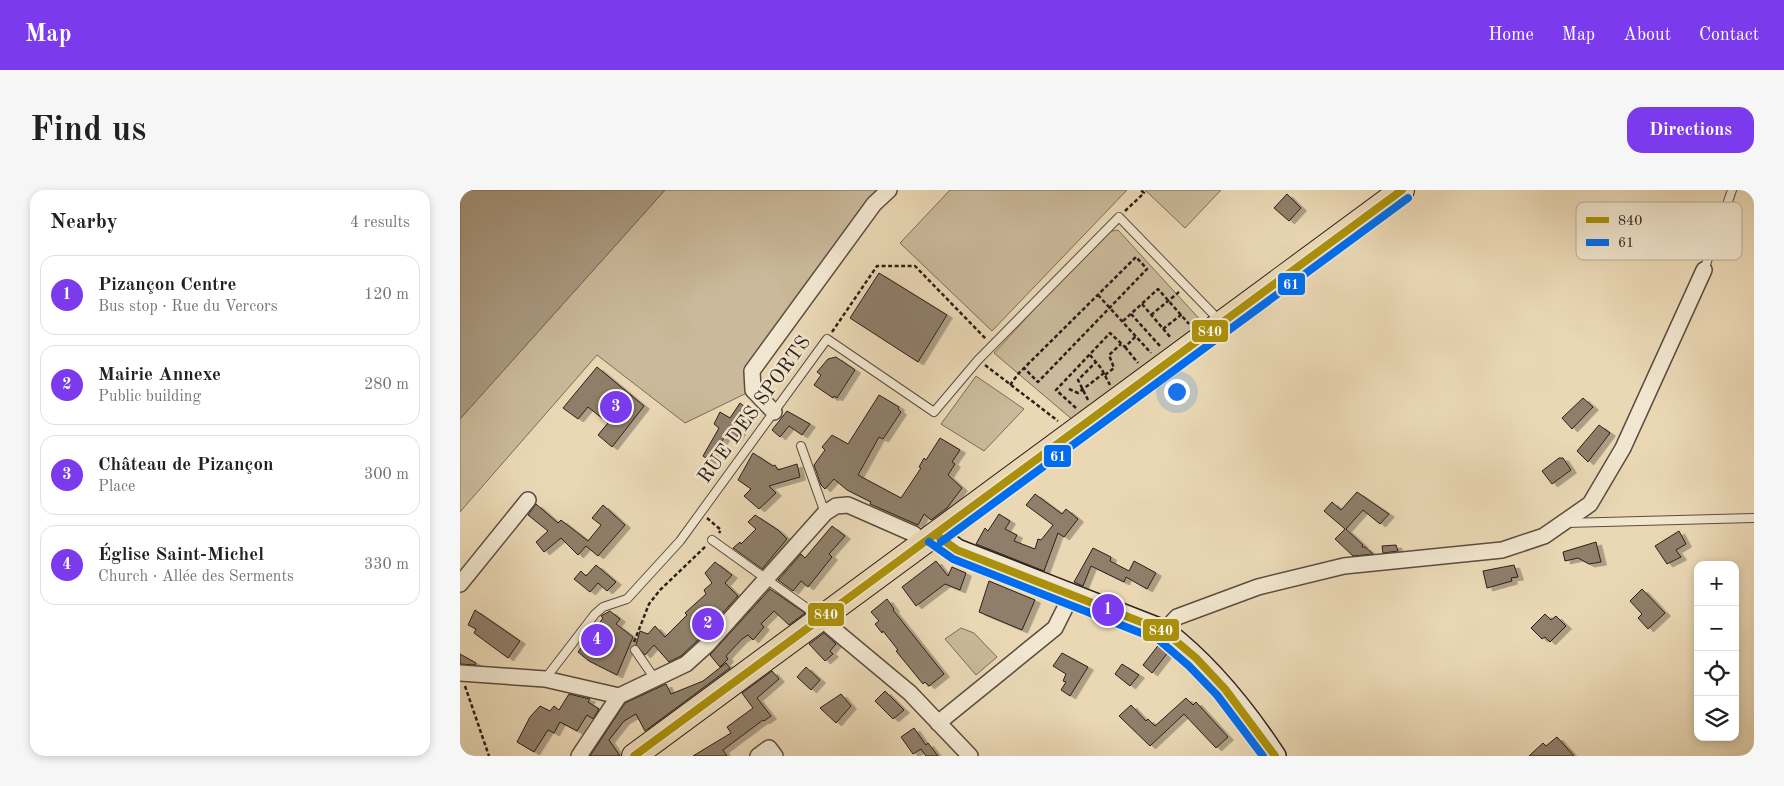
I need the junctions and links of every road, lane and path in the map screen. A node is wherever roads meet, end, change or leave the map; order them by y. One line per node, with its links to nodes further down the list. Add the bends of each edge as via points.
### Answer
1 (889, 190): 43 (street, via 874,204 752,371 753,390)
2 (1141, 190): 6 (path, via 1144,193)
3 (1402, 190): 18 (main road)
4 (1732, 190): 5 (lane)
5 (1728, 202)
6 (1119, 217): 9 (lane); 26 (lane, RUE DES SPORTS)
7 (1708, 260): 8 (lane)
8 (1704, 270): 50 (street, via 1623,448 1590,504)
9 (1186, 286): 11 (path); 18 (lane)
10 (1098, 295): 13 (path); 13 (path, via 1136,258 1147,269); 32 (path)
11 (1169, 300): 12 (path, via 1158,289); 15 (path); 16 (path)
12 (1142, 304): 14 (path); 16 (path)
13 (1110, 308): 17 (path); 32 (path, via 1038,382)
14 (1131, 314): 17 (path); 27 (path)
15 (1182, 314): 19 (path, via 1190,324); 20 (path)
16 (1151, 315): 20 (path)
17 (1122, 322): 22 (path)
18 (1222, 323): 44 (main road)
19 (1184, 328)
20 (1163, 329): 23 (path)
21 (1177, 333): 23 (path)
22 (1136, 336): 27 (path, via 1151,353); 28 (path)
23 (1171, 338): 27 (path)
24 (827, 339): 26 (path, via 877,266 915,266); 30 (lane, RUE DES SPORTS, via 934,412); 43 (lane, RUE DES SPORTS)
25 (1121, 344): 28 (path); 29 (path, via 1110,333); 34 (path, via 1109,355 1114,368)
26 (993, 345): 30 (lane, RUE DES SPORTS)
27 (1161, 346)
28 (1124, 347): 33 (path, via 1139,364)
29 (1090, 355): 31 (path); 42 (path, via 1056,390 1076,409)
30 (978, 360): 36 (path)
31 (1096, 362): 34 (path); 39 (path, via 1078,380)
32 (1024, 368): 36 (path)
33 (1132, 369)
34 (1104, 374): 37 (path); 39 (path)
35 (1117, 380): 37 (path)
36 (1010, 385): 44 (path)
37 (1110, 385): 40 (path)
38 (1069, 389): 39 (path, via 1078,393)
39 (1083, 390): 42 (path)
40 (1102, 390)
41 (1095, 395): 42 (path)
42 (1088, 400)
43 (774, 412): 47 (lane, RUE DES SPORTS)
44 (1073, 433): 51 (main road)
45 (801, 446): 48 (lane)
46 (528, 500): 54 (street)
47 (701, 512): 52 (path, via 721,530); 60 (lane, RUE DES SPORTS, via 680,541 627,599 603,607 595,614)
48 (825, 513): 51 (street, via 836,506 848,505); 53 (street)
49 (1753, 518): 50 (lane)
50 (1562, 523): 57 (street, via 1544,536 1502,550 1344,566 1258,588 1177,617)
51 (929, 538): 55 (street); 56 (main road)
52 (712, 540): 53 (lane); 58 (path, via 649,604 633,644)
53 (766, 578): 56 (lane); 61 (street, via 708,646 686,664)
54 (460, 584)
55 (1071, 596): 57 (street); 63 (street, via 1055,628)
56 (820, 618): 63 (street, via 910,693); 66 (main road)
57 (1164, 631): 70 (street, via 1188,649 1224,687)
58 (635, 650): 61 (lane)
59 (462, 673): 60 (street); 64 (path)
60 (546, 679): 62 (street)
61 (656, 679): 62 (street)
62 (619, 696): 65 (street)
63 (938, 723): 69 (street)
64 (489, 756)
65 (579, 756)
66 (634, 756)
67 (758, 756): 68 (street, via 769,748)
68 (775, 756)
69 (970, 756)
70 (1275, 756)

